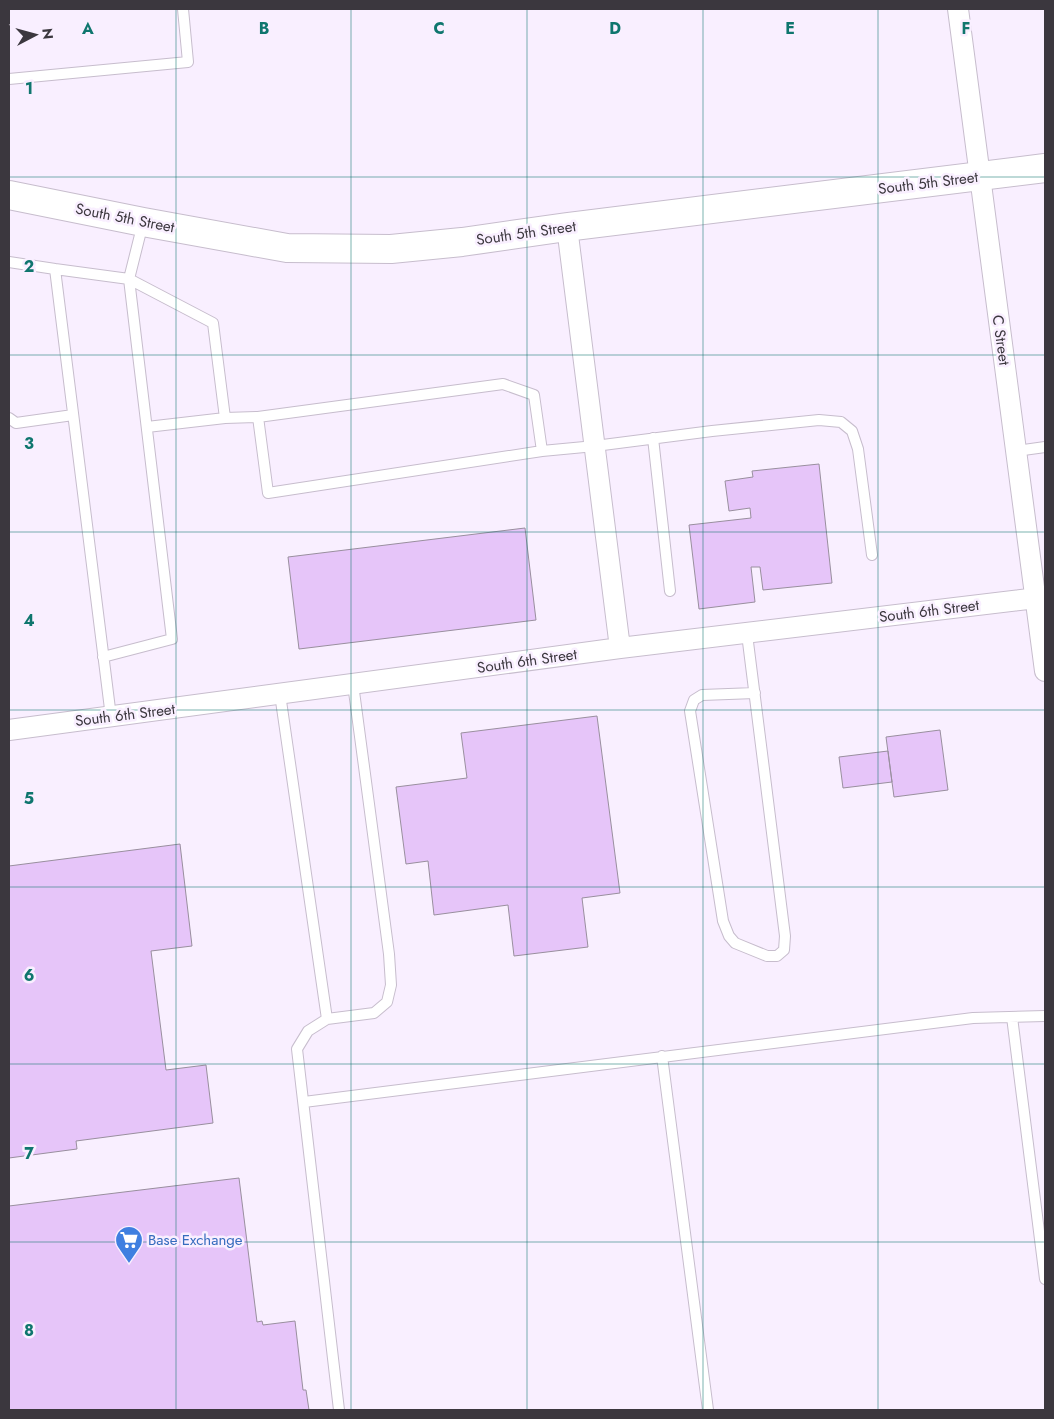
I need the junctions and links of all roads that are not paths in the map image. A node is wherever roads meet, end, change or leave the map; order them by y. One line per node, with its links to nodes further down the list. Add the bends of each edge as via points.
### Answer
1 (183, 9): 3 (lane, via 188,62)
2 (958, 9): 5 (street, C Street)
3 (9, 79)
4 (1045, 168): 5 (street, South 5th Street)
5 (980, 177): 8 (street, South 5th Street); 21 (street, C Street)
6 (9, 195): 7 (street, South 5th Street)
7 (143, 222): 8 (street, South 5th Street, via 287,248 391,249); 11 (lane)
8 (567, 227): 18 (street)
9 (9, 262): 10 (lane)
10 (54, 269): 11 (lane); 12 (lane)
11 (129, 279): 15 (lane, via 213,323); 16 (lane)
12 (73, 415): 14 (lane, via 16,423); 27 (lane)
13 (258, 417): 15 (lane); 20 (lane, via 503,384 534,395); 20 (lane, via 268,493)
14 (9, 418)
15 (225, 418): 16 (lane)
16 (147, 427): 27 (lane, via 172,639)
17 (653, 438): 18 (lane); 22 (lane, via 818,420 841,422 852,431 858,449); 23 (lane)
18 (595, 446): 20 (lane); 26 (street)
19 (1045, 447): 21 (lane)
20 (542, 451)
21 (1016, 451): 24 (street, C Street)
22 (872, 556)
23 (670, 591)
24 (1041, 598): 25 (street, South 6th Street); 28 (street, C Street)
25 (747, 634): 26 (street, South 6th Street); 30 (lane)
26 (620, 648): 29 (street, South 6th Street)
27 (103, 657): 32 (lane)
28 (1045, 671)
29 (353, 684): 31 (street, South 6th Street); 36 (lane, via 391,985 387,1002 374,1012)
30 (755, 693): 30 (lane, via 702,695 694,700 690,711 723,921 735,943 767,956 778,956 784,950 785,936)
31 (280, 694): 32 (street, South 6th Street); 36 (lane)
32 (111, 717): 33 (street, South 6th Street)
33 (9, 730)
34 (1045, 1016): 35 (lane)
35 (1012, 1017): 37 (lane, via 973,1018); 39 (lane)
36 (327, 1019): 38 (lane, via 308,1031 297,1049)
37 (662, 1056): 38 (lane); 41 (lane)
38 (304, 1102): 40 (lane)
39 (1045, 1279)
40 (339, 1410)
41 (708, 1410)

